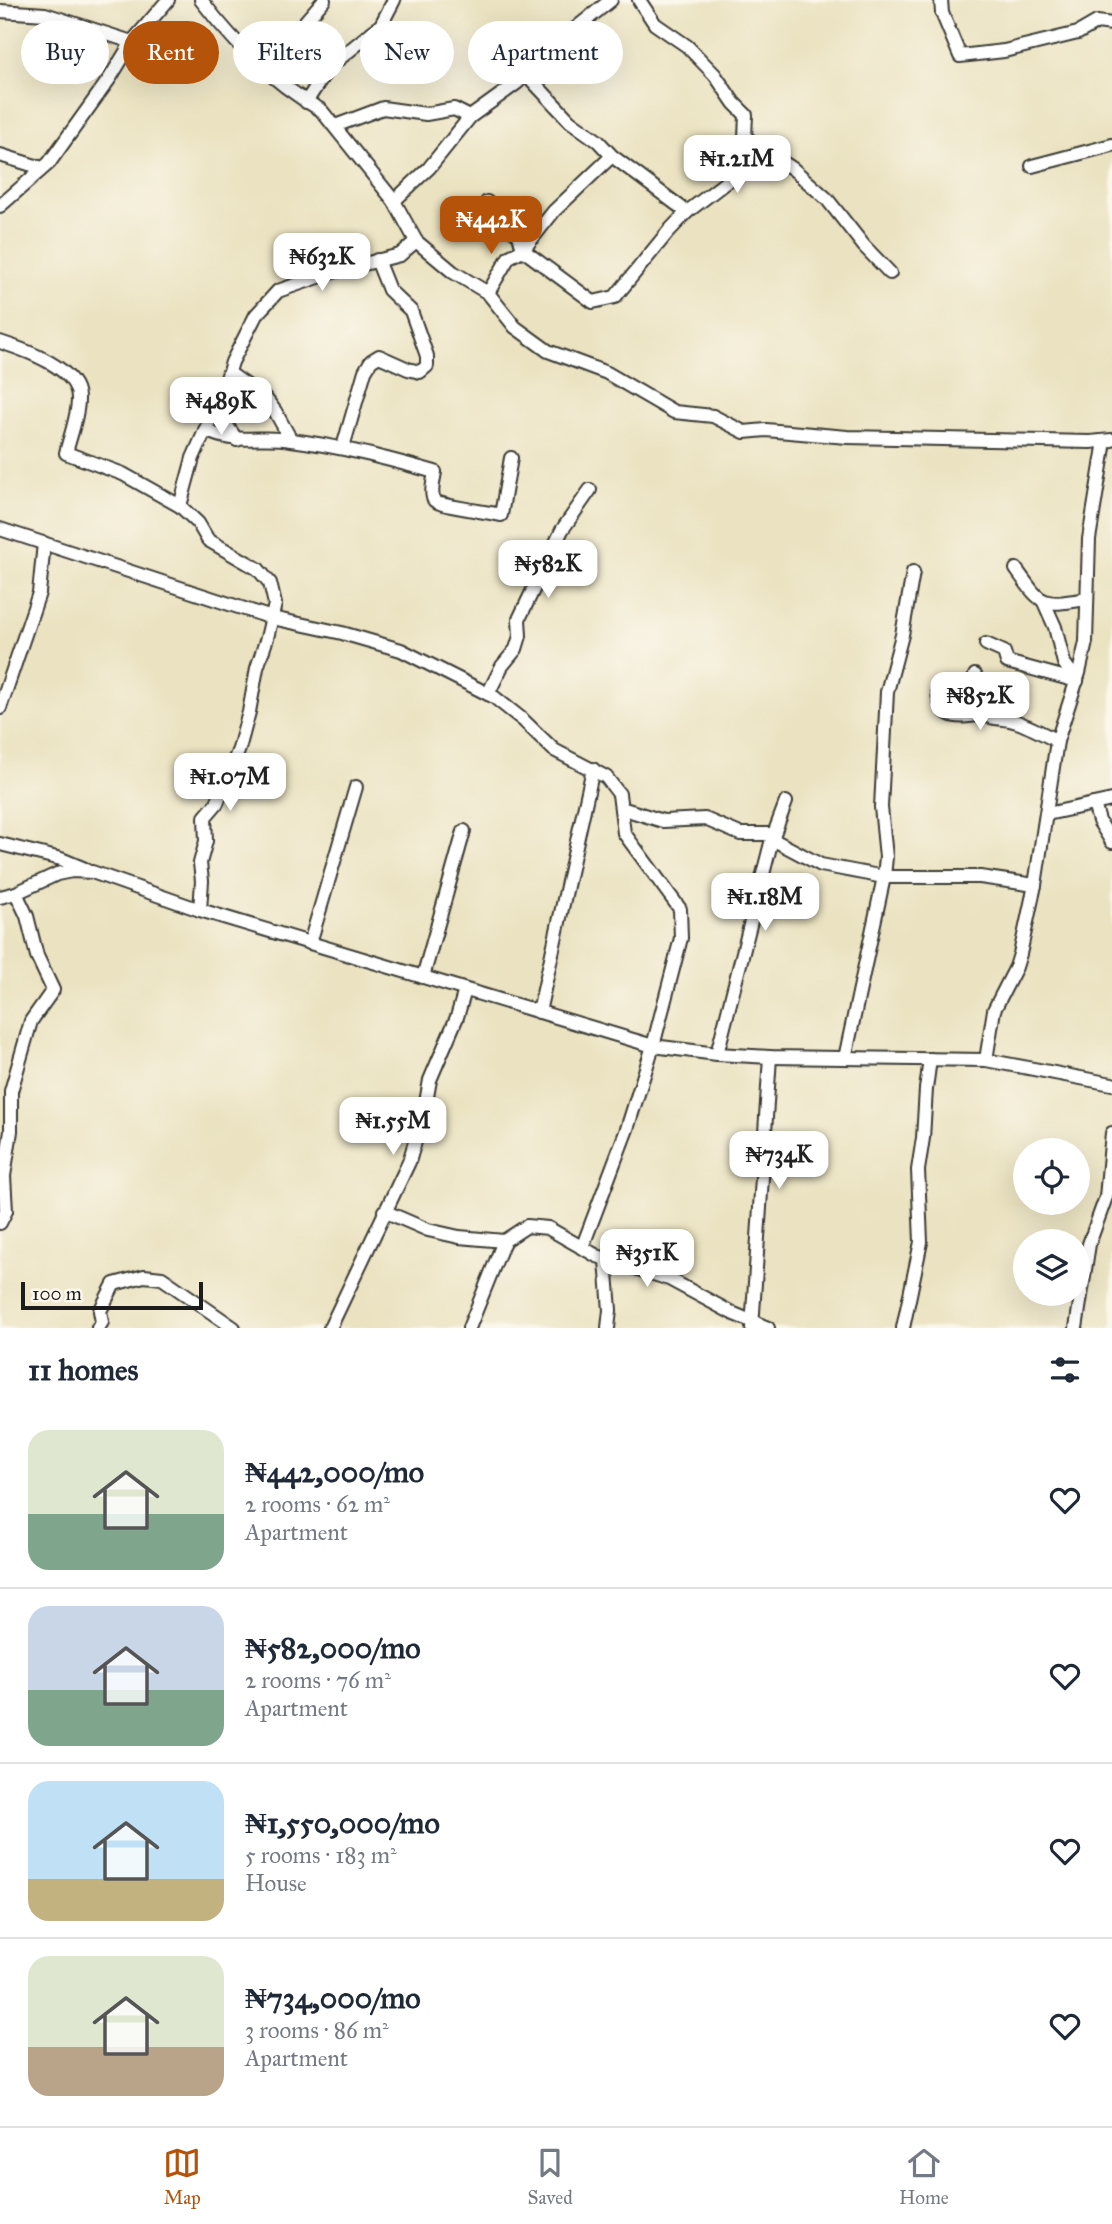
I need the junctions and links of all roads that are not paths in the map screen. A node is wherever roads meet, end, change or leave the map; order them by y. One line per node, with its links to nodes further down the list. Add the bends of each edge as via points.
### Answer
1 (201, 0): 14 (street)
2 (324, 0): 10 (street)
3 (394, 0): 19 (street, via 381,25 329,66)
4 (611, 0): 11 (street)
5 (639, 0): 23 (street, via 655,24 687,46 715,75 746,115 745,137)
6 (942, 0): 12 (street, via 942,13 960,57 1077,33 1097,22)
7 (165, 2): 9 (street)
8 (0, 10): 13 (street, via 45,14)
9 (149, 21)
10 (306, 21)
11 (585, 21)
12 (1112, 24)
13 (123, 39)
14 (233, 39)
15 (123, 57): 27 (street)
16 (284, 84): 19 (street)
17 (516, 84): 20 (street)
18 (535, 84): 25 (street)
19 (306, 102): 21 (street)
20 (470, 117): 21 (street, via 454,109 425,114 383,108); 28 (street, via 429,168)
21 (335, 126): 28 (street)
22 (1112, 145): 26 (street)
23 (762, 148): 31 (street); 35 (street, via 827,199)
24 (0, 155): 27 (street)
25 (612, 156): 31 (street); 33 (street, via 554,211)
26 (1032, 166)
27 (42, 168): 30 (street)
28 (394, 201): 32 (street)
29 (487, 202): 33 (street, via 519,235)
30 (0, 205)
31 (687, 212): 33 (street, via 615,297 602,301 593,302)
32 (416, 241): 34 (street, via 400,255); 36 (street)
33 (523, 250): 36 (street, via 509,257)
34 (377, 260): 38 (street, via 278,290 256,315); 44 (street, via 389,289 411,311 427,356 426,366 420,372 379,356 370,361)
35 (890, 273)
36 (488, 293): 43 (street, via 515,327 548,351 607,373 674,412 713,416 744,432)
37 (0, 342): 47 (street, via 43,359 76,385 78,399 66,453 123,474)
38 (229, 373): 39 (street); 42 (street, via 266,399)
39 (215, 409): 40 (street); 41 (street)
40 (205, 430): 41 (street); 47 (street, via 192,458)
41 (237, 440): 42 (street)
42 (291, 440): 44 (street)
43 (1108, 440): 52 (street, via 1088,538)
44 (343, 447): 45 (street, via 435,472 432,493 439,505 501,514)
45 (511, 458)
46 (590, 490): 59 (street, via 562,530 519,619 516,649)
47 (180, 506): 54 (street, via 208,540 258,569 270,583 275,604)
48 (0, 529): 49 (street)
49 (44, 543): 54 (street); 60 (street, via 39,593)
50 (1016, 569): 53 (street)
51 (913, 572): 75 (street, via 887,692 881,807)
52 (1087, 599): 53 (street, via 1052,604); 57 (street, via 1086,642)
53 (1043, 600): 57 (street, via 1064,663)
54 (272, 618): 59 (street, via 401,650); 79 (street, via 239,749 217,803 205,817)
55 (986, 644): 57 (street, via 1004,652 1007,662)
56 (975, 675): 61 (street, via 970,699)
57 (1077, 681): 62 (street)
58 (938, 685): 61 (street, via 946,712 957,718)
59 (488, 694): 63 (street, via 554,750)
60 (0, 708)
61 (982, 714): 62 (street, via 1013,721)
62 (1057, 741): 69 (street)
63 (593, 769): 68 (street, via 619,794); 83 (street)
64 (356, 787): 80 (street)
65 (1112, 800): 67 (street)
66 (786, 802): 71 (street)
67 (1094, 804): 69 (street); 72 (street)
68 (621, 808): 71 (street, via 663,821 705,819 740,834); 84 (street, via 624,834 680,909 681,938)
69 (1047, 814): 76 (street)
70 (464, 831): 81 (street)
71 (773, 837): 75 (street, via 821,865); 85 (street)
72 (1112, 842)
73 (0, 844): 74 (street)
74 (92, 872): 77 (street, via 57,874); 79 (street)
75 (884, 877): 76 (street, via 980,877); 87 (street)
76 (1035, 885): 89 (street, via 1016,967 994,1010)
77 (16, 893): 78 (street); 94 (street, via 53,990 31,1021 11,1091 6,1211)
78 (0, 897)
79 (200, 910): 80 (street)
80 (310, 943): 81 (street)
81 (423, 977): 82 (street)
82 (465, 989): 83 (street); 93 (street, via 430,1080 409,1162)
83 (540, 1012): 84 (street)
84 (653, 1046): 85 (street); 96 (street)
85 (716, 1054): 86 (street)
86 (770, 1057): 87 (street); 98 (street)
87 (845, 1058): 88 (street)
88 (930, 1059): 89 (street); 105 (street, via 918,1170 921,1242)
89 (986, 1060): 90 (street)
90 (1112, 1084)
91 (1112, 1133): 92 (street)
92 (1109, 1198): 106 (street, via 1089,1244)
93 (384, 1211): 95 (street, via 428,1230); 101 (street)
94 (0, 1223)
95 (504, 1241): 96 (street, via 534,1225); 102 (street)
96 (582, 1248): 97 (street)
97 (606, 1260): 98 (street, via 669,1279); 103 (street)
98 (751, 1326): 104 (street)
99 (98, 1328): 100 (street, via 100,1311 114,1284 144,1276 162,1278)
100 (234, 1328)
101 (330, 1328)
102 (468, 1328)
103 (608, 1328)
104 (768, 1328)
105 (903, 1328)
106 (1076, 1328)

